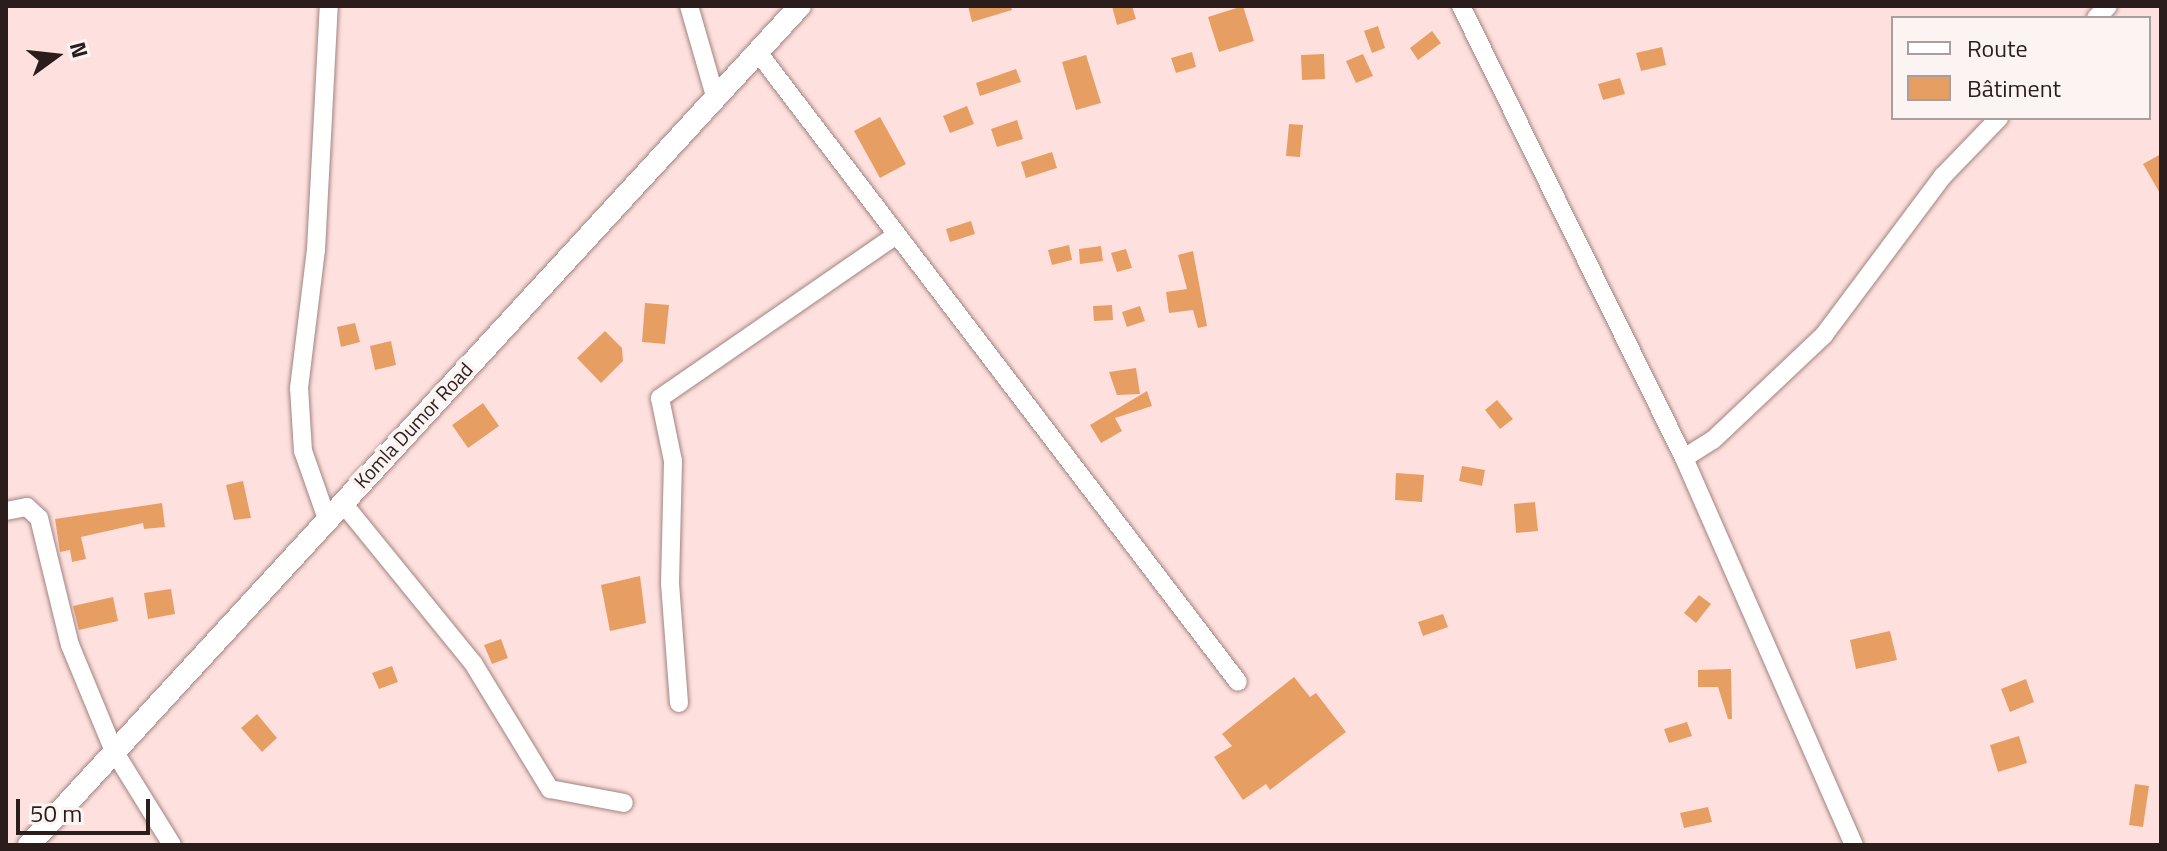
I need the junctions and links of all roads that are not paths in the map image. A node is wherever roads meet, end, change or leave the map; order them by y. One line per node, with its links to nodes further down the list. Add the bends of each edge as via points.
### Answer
1 (329, 6): 12 (street, via 316,250 299,388 303,451)
2 (689, 6): 6 (street)
3 (800, 6): 5 (street, Komla Dumor Road)
4 (1461, 6): 9 (street)
5 (757, 51): 6 (street, Komla Dumor Road); 8 (street)
6 (715, 96): 10 (street, Komla Dumor Road)
7 (1997, 120): 9 (street, via 1943,176 1824,335 1713,440)
8 (896, 235): 13 (street); 14 (street, via 660,398 673,461 670,584)
9 (1684, 458): 19 (street)
10 (342, 502): 12 (street, Komla Dumor Road); 16 (street, via 473,663 550,789)
11 (6, 511): 15 (street, via 27,507 39,518 70,645)
12 (327, 519): 15 (street, Komla Dumor Road)
13 (1238, 682)
14 (679, 703)
15 (114, 751): 17 (street, Komla Dumor Road); 18 (street)
16 (624, 803)
17 (29, 845)
18 (172, 845)
19 (1854, 845)

